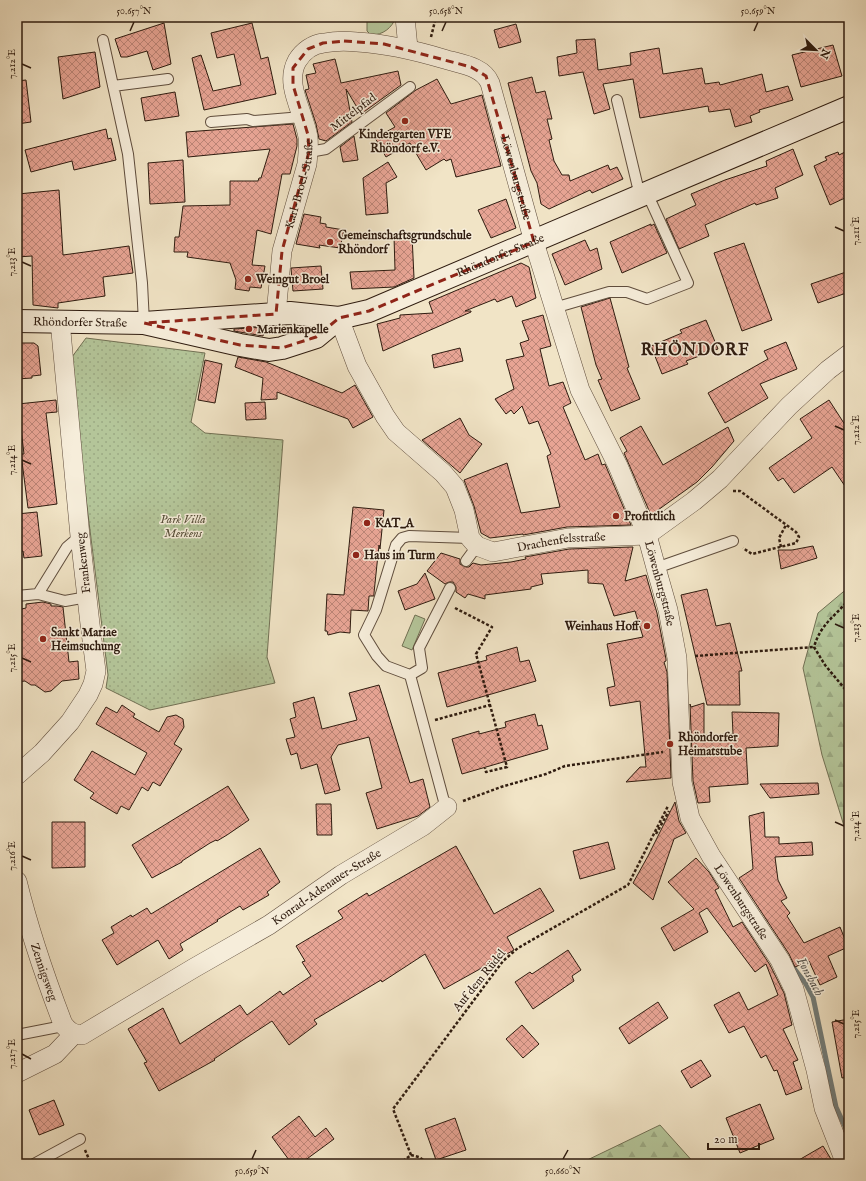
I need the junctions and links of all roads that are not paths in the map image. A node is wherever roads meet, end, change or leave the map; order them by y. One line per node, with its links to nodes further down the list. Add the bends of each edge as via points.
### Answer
1 (405, 17): 3 (street)
2 (103, 40): 5 (lane)
3 (408, 48): 9 (street, Karl-Broel-Straße, via 344,41 323,43 308,49 298,59 292,85); 13 (street, Löwenburgstraße, via 471,67 486,76)
4 (168, 79): 5 (lane)
5 (113, 86): 19 (lane, via 128,154)
6 (410, 86): 11 (lane, Mittelpfad, via 326,149)
7 (617, 100): 12 (lane)
8 (849, 107): 12 (main road, Rhöndorfer Straße)
9 (302, 116): 10 (lane); 11 (street, Karl-Broel-Straße, via 308,135)
10 (211, 122)
11 (309, 152): 15 (street, Karl-Broel-Straße, via 282,251)
12 (644, 195): 13 (main road, Rhöndorfer Straße); 14 (lane, via 688,283 647,299 627,292 609,292)
13 (534, 242): 14 (street, Löwenburgstraße); 16 (main road, Rhöndorfer Straße, via 369,311)
14 (554, 308): 22 (street, Löwenburgstraße, via 580,390 618,466)
15 (283, 313): 16 (main road, Rhöndorfer Straße); 19 (main road, Rhöndorfer Straße); 20 (main road, via 297,317 302,327 303,335)
16 (339, 318): 20 (main road, Rhöndorfer Straße, via 316,337); 25 (street, via 358,366 385,416 396,432 443,473 455,487)
17 (17, 321): 18 (main road, Rhöndorfer Straße)
18 (60, 321): 19 (main road, Rhöndorfer Straße); 23 (street, Frankenweg)
19 (144, 323): 20 (main road, Rhöndorfer Straße, via 269,350)
20 (296, 343)
21 (849, 354): 22 (street, via 789,406 720,479)
22 (647, 534): 25 (street, Drachenfelsstraße, via 568,538 493,552); 27 (street, Löwenburgstraße)
23 (80, 536): 29 (lane, via 67,547); 31 (street, Frankenweg)
24 (733, 541): 27 (lane)
25 (474, 542): 26 (lane); 32 (lane, via 409,536 402,538 396,545 376,610 364,635 386,666)
26 (466, 561)
27 (656, 568): 41 (street, Löwenburgstraße, via 678,658 683,784 690,818 711,856 780,960 794,989 824,1108)
28 (450, 588): 32 (lane, via 419,648 422,668)
29 (38, 594): 30 (lane); 31 (lane, via 65,601)
30 (17, 596)
31 (87, 597): 33 (street, Frankenweg, via 96,671 93,684 70,722 42,753)
32 (410, 675): 34 (lane)
33 (17, 775)
34 (447, 806): 36 (street, Konrad-Adenauer-Straße, via 422,826 341,875 269,925 91,1031 82,1035)
35 (17, 882): 36 (street, Zennigsweg, via 43,972)
36 (69, 1029): 37 (lane, via 58,1027); 38 (street, via 55,1054)
37 (17, 1035)
38 (17, 1073)
39 (80, 1139): 40 (lane)
40 (34, 1164)
41 (848, 1164)

